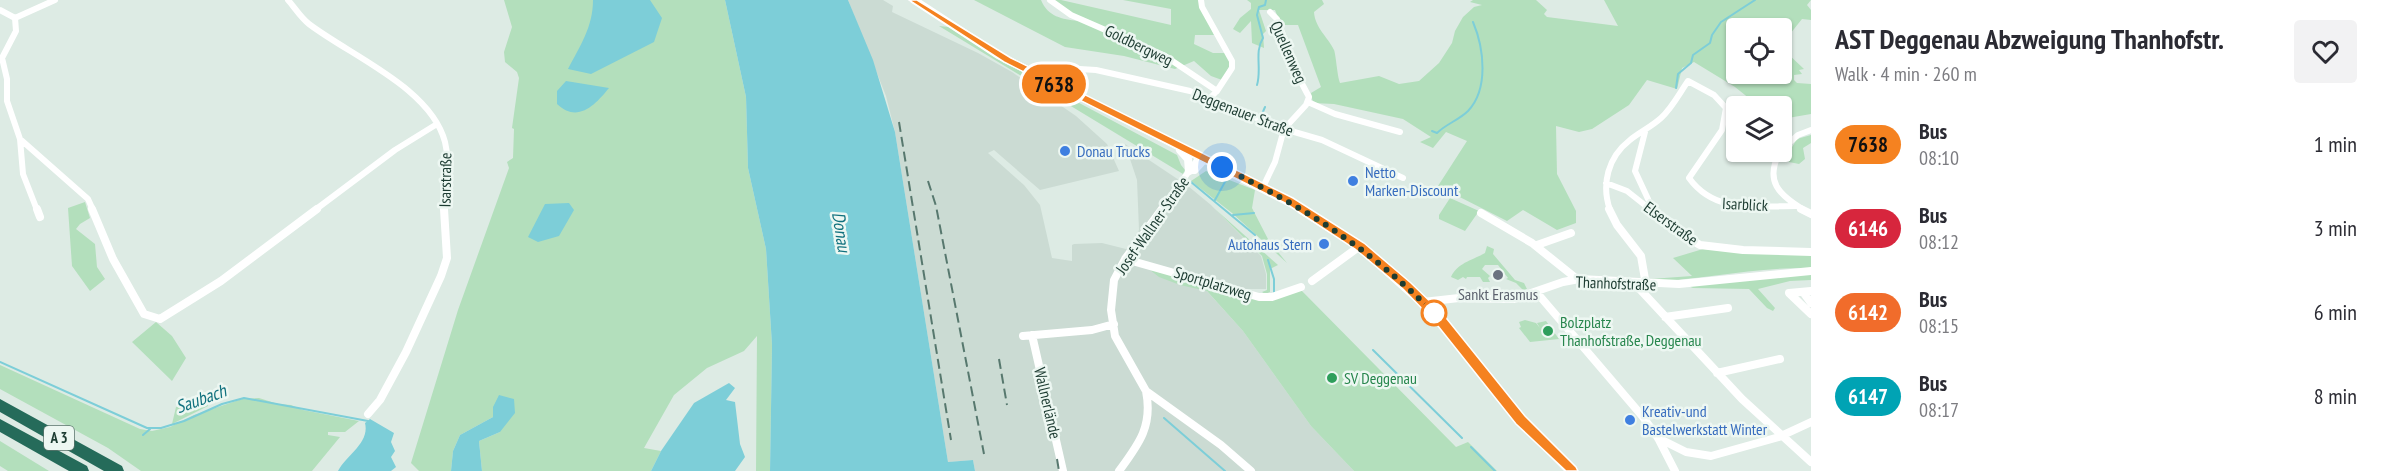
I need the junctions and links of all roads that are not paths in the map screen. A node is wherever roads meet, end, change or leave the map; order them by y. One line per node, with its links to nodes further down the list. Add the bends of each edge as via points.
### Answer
1 (55, 0): 8 (street)
2 (288, 0): 13 (street, Isarstraße, via 307,23 424,104)
3 (914, 0): 9 (main road, via 979,44)
4 (1050, 0): 10 (street, Goldbergweg, via 1071,15 1165,56)
5 (1202, 0): 10 (street, via 1202,7 1232,61)
6 (0, 10): 8 (street)
7 (1270, 12): 12 (street, Quellenweg, via 1277,19 1310,97)
8 (15, 18): 19 (street, via 16,31 2,58 8,79 7,101)
9 (1042, 78): 11 (street, Deggenauer Straße, via 1063,68 1096,70); 18 (main road)
10 (1217, 91): 11 (street)
11 (1210, 98): 14 (street, Deggenauer Straße)
12 (1308, 102): 14 (street, Quellenweg); 16 (street, via 1335,114)
13 (437, 124): 19 (street, via 387,156 221,281 160,319 144,314 113,259 88,199); 57 (street, Isarstraße, via 445,140 449,166 444,200 447,258 406,352)
14 (1284, 129): 24 (street, Deggenauer Straße, via 1322,140); 26 (street, Quellenweg)
15 (1811, 130): 20 (street)
16 (1400, 132)
17 (1645, 132): 25 (street, via 1628,141 1615,157 1606,172); 27 (street, via 1635,171); 28 (street, Isarblick, via 1669,111 1688,81 1707,89 1726,108 1722,130 1689,178 1697,190 1721,204)
18 (1153, 133): 21 (main road); 23 (main road, via 1186,154)
19 (20, 140): 31 (street, via 22,174)
20 (1792, 140)
21 (1203, 158): 23 (street, Josef-Wallner-Straße, via 1195,171); 26 (main road)
22 (1775, 162): 28 (street, via 1772,177)
23 (1190, 171): 36 (street, Josef-Wallner-Straße)
24 (1403, 178)
25 (1606, 183): 35 (street, Elserstraße, via 1627,191 1700,245); 41 (street, via 1607,202 1614,220 1644,258)
26 (1263, 187): 34 (main road)
27 (1648, 199)
28 (1796, 206): 30 (street)
29 (1481, 213): 33 (street)
30 (1811, 214)
31 (40, 217)
32 (1571, 233): 33 (street)
33 (1537, 245): 38 (street)
34 (1360, 246): 39 (street); 45 (main road)
35 (1811, 252)
36 (1125, 259): 42 (street, Sportplatzweg, via 1259,297 1272,297); 50 (street, Josef-Wallner-Straße, via 1114,280)
37 (1811, 271): 41 (street, Thanhofstraße)
38 (1577, 279): 40 (street, Thanhofstraße); 44 (street, Thanhofstraße)
39 (1312, 280)
40 (1635, 284): 41 (street, Thanhofstraße); 49 (street)
41 (1646, 285)
42 (1301, 287)
43 (1807, 291): 46 (street); 48 (street, via 1789,293)
44 (1538, 294): 45 (street, Thanhofstraße, via 1503,300 1453,298); 61 (street)
45 (1423, 302): 68 (main road, via 1521,420)
46 (1811, 303)
47 (1728, 308): 49 (street)
48 (1811, 315)
49 (1665, 317): 54 (street)
50 (1114, 324): 51 (street, via 1092,330); 55 (street, Josef-Wallner-Straße, via 1115,336)
51 (1032, 335): 52 (street); 65 (street, Wallnerlände)
52 (1023, 336)
53 (1780, 359): 54 (street)
54 (1717, 373): 60 (street)
55 (1146, 391): 66 (street, via 1150,412 1145,434); 67 (street, Josef-Wallner-Straße)
56 (0, 405): 64 (highway, A 3)
57 (368, 414)
58 (1811, 422): 60 (street)
59 (0, 424): 63 (highway, A 3)
60 (1779, 436): 61 (street, via 1702,457); 62 (street)
61 (1658, 438): 69 (street)
62 (1811, 462)
63 (82, 471)
64 (117, 471)
65 (1064, 471)
66 (1119, 471)
67 (1251, 471)
68 (1571, 471)
69 (1675, 471)

